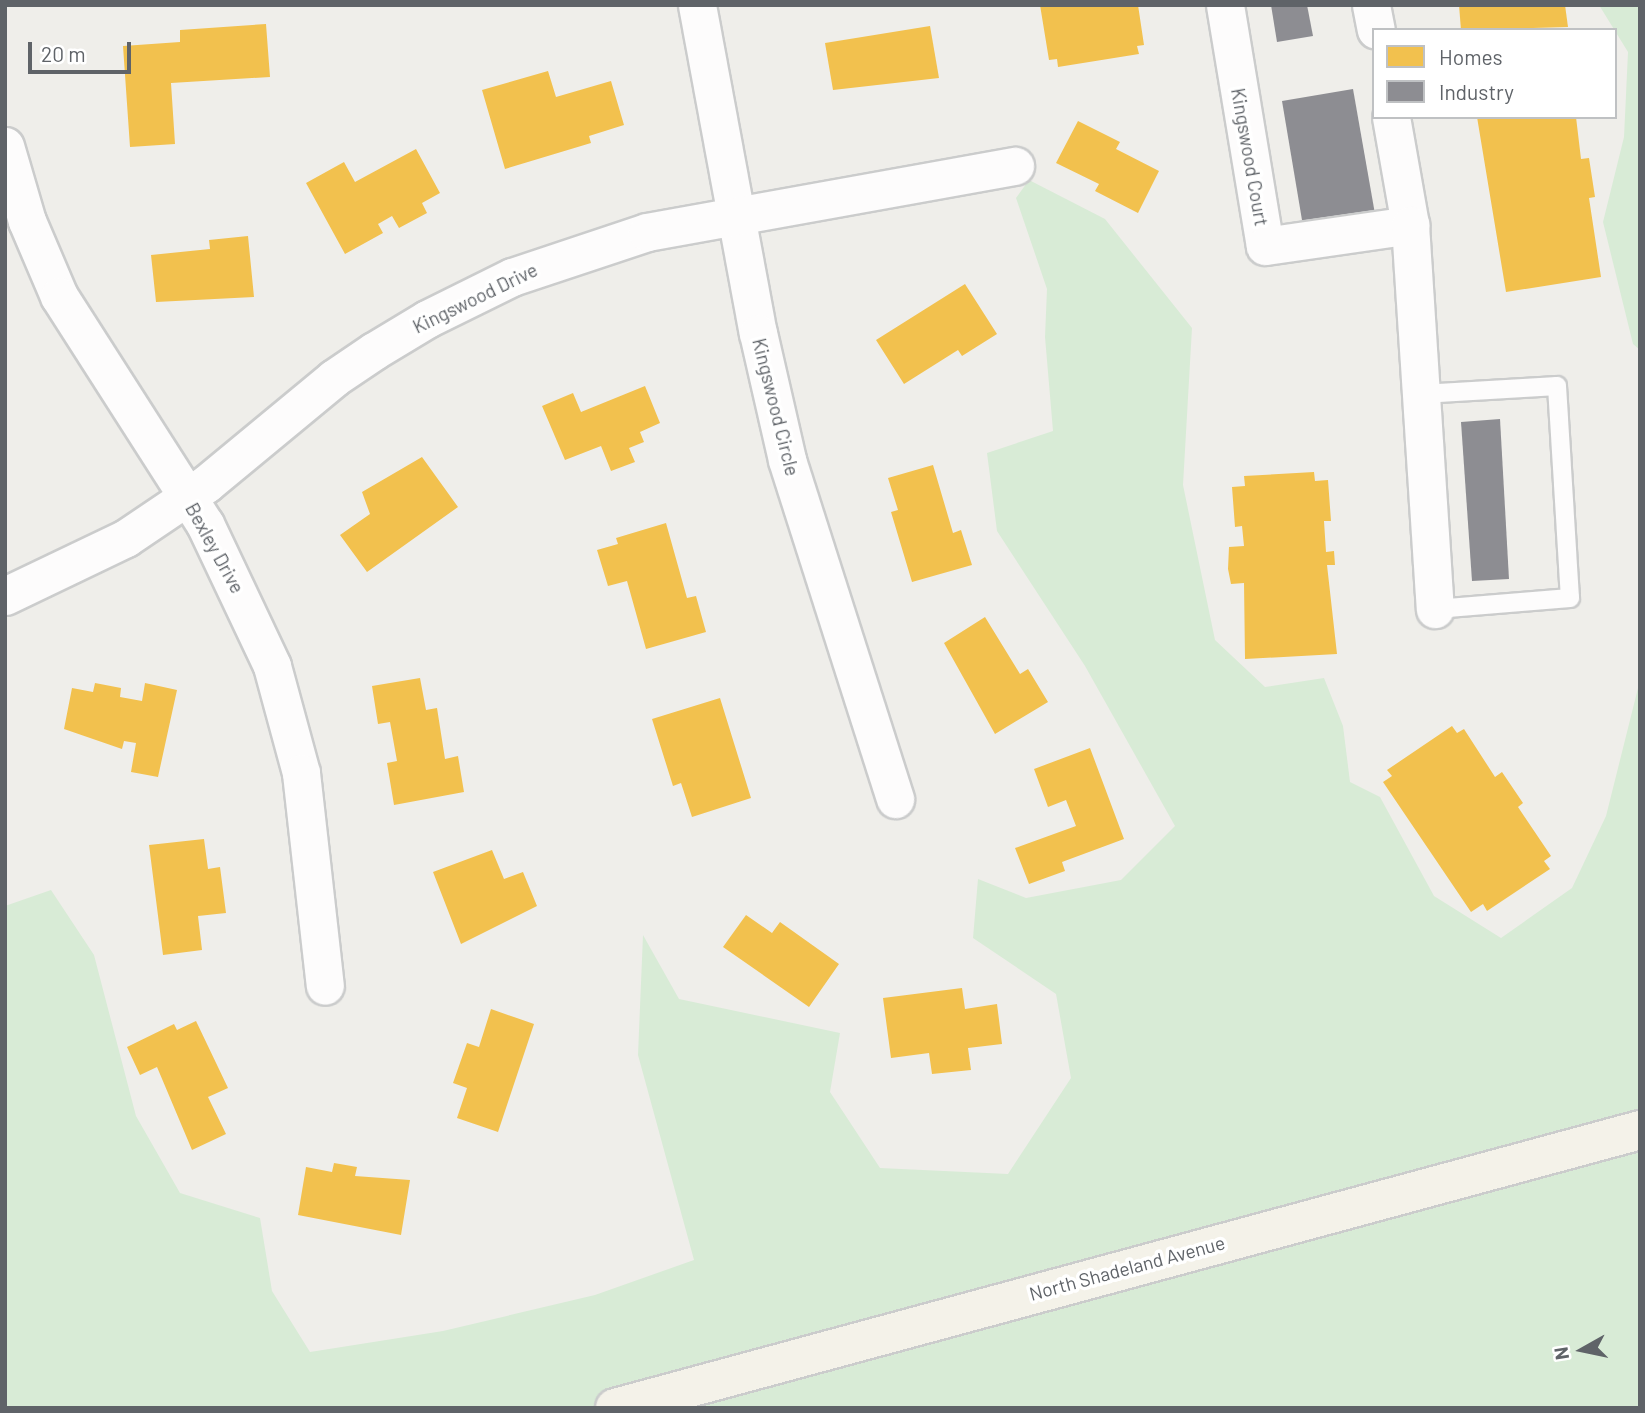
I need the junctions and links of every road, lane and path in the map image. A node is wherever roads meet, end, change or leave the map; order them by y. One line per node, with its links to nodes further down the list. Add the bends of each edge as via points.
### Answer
1 (697, 5): 8 (street, Kingswood Circle)
2 (1225, 5): 9 (street, Kingswood Court, via 1265,246)
3 (1371, 5): 4 (street)
4 (1376, 28)
5 (1391, 119): 9 (street)
6 (5, 146): 11 (street, Bexley Drive, via 27,221 59,296)
7 (1015, 166): 8 (street, Kingswood Drive)
8 (735, 215): 11 (street, Kingswood Drive, via 596,246 456,303 334,378); 14 (street, Kingswood Circle, via 787,460)
9 (1410, 225): 10 (street)
10 (1422, 394): 13 (street); 13 (lane, via 1557,386 1570,598)
11 (188, 498): 12 (street, Kingswood Drive, via 99,552); 15 (street, Bexley Drive, via 248,608 287,711 313,850)
12 (5, 596)
13 (1435, 609)
14 (894, 799)
15 (325, 986)
16 (1640, 1129): 17 (main road, North Shadeland Avenue)
17 (615, 1408)

